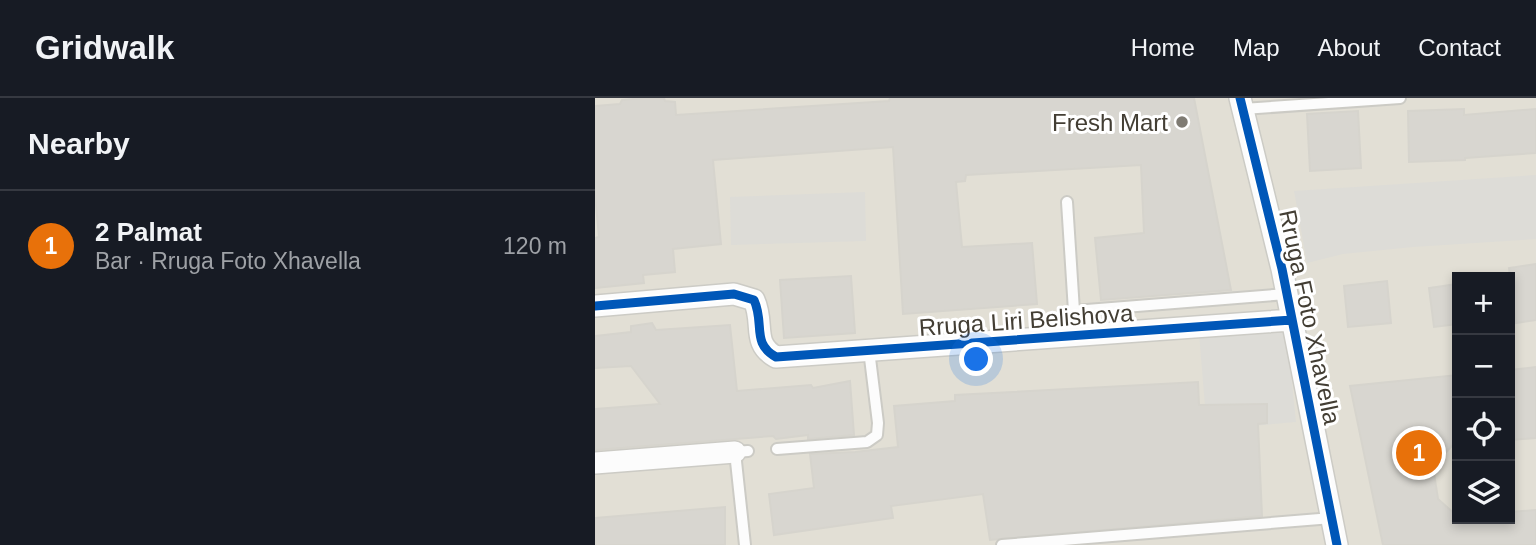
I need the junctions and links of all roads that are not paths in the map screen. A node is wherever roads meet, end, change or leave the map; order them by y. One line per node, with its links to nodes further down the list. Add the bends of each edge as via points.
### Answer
1 (1400, 98): 2 (lane)
2 (1242, 104): 4 (street, Rruga Foto Xhavella)
3 (1067, 202): 4 (lane, via 1074,311)
4 (1287, 294): 6 (street, Rruga Foto Xhavella)
5 (595, 306): 7 (street, Rruga Liri Belishova, via 734,294 754,300 765,351 776,357)
6 (1292, 320): 7 (street, Rruga Liri Belishova); 11 (street, Rruga Foto Xhavella)
7 (869, 350): 8 (lane, via 877,435 867,442)
8 (777, 449)
9 (741, 452): 10 (street); 12 (lane)
10 (595, 463)
11 (1332, 518): 13 (lane); 14 (street, Rruga Foto Xhavella)
12 (745, 545)
13 (1002, 545)
14 (1337, 545)

